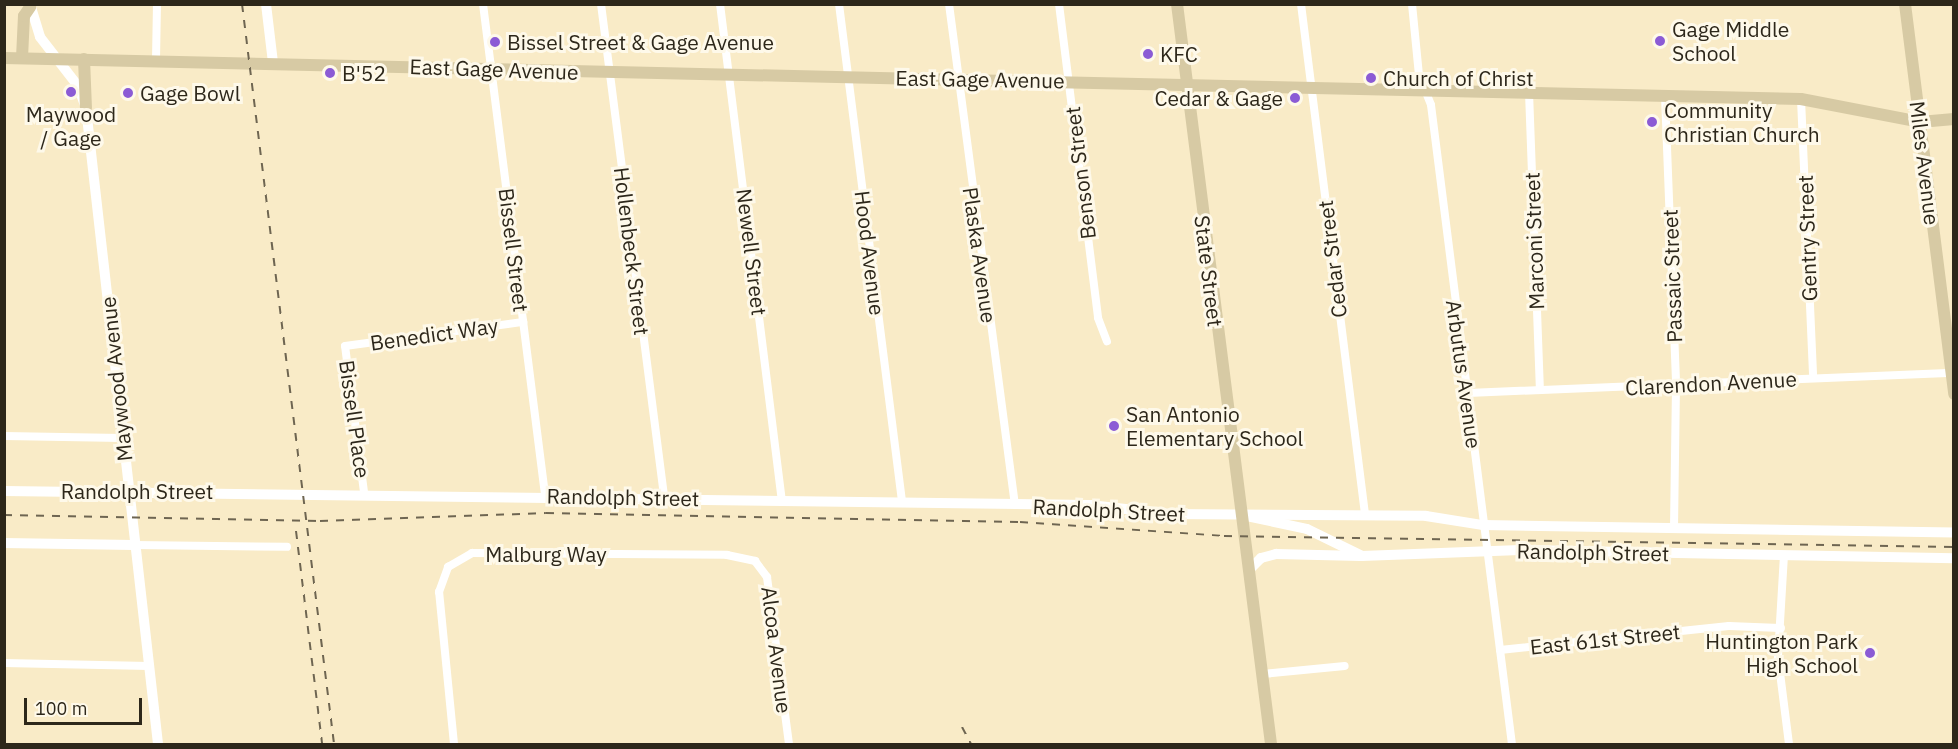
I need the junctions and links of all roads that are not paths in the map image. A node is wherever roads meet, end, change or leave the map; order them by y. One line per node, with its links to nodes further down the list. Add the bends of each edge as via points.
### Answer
1 (157, 4): 18 (street)
2 (266, 4): 19 (street)
3 (483, 4): 20 (street, Bissell Street)
4 (601, 4): 21 (street, Hollenbeck Street)
5 (720, 4): 22 (street, Newell Street)
6 (839, 4): 23 (street, Hood Avenue)
7 (949, 4): 24 (street, Plaska Avenue)
8 (1059, 4): 25 (street, Benson Street)
9 (1177, 4): 26 (main road, State Street)
10 (1301, 4): 27 (street, Cedar Street)
11 (1412, 4): 28 (street, Arbutus Avenue, via 1419,75)
12 (1905, 4): 34 (main road, Miles Avenue)
13 (30, 6): 15 (main road, via 24,16); 16 (street, Maywood Avenue, via 40,37)
14 (4, 58): 15 (main road, East Gage Avenue)
15 (22, 58): 16 (main road, East Gage Avenue)
16 (56, 58): 17 (main road, East Gage Avenue); 32 (street, Maywood Avenue)
17 (84, 59): 18 (main road, East Gage Avenue); 32 (main road)
18 (156, 60): 19 (main road, East Gage Avenue)
19 (273, 63): 20 (main road, East Gage Avenue)
20 (491, 69): 21 (main road, East Gage Avenue); 35 (street, Bissell Street)
21 (609, 72): 22 (main road, East Gage Avenue); 50 (street, Hollenbeck Street)
22 (729, 74): 23 (main road, East Gage Avenue); 51 (street, Newell Street)
23 (848, 76): 24 (main road, East Gage Avenue); 52 (street, Hood Avenue)
24 (958, 79): 25 (main road, East Gage Avenue); 53 (street, Plaska Avenue)
25 (1069, 81): 26 (main road, East Gage Avenue); 36 (street, Benson Street, via 1098,318)
26 (1187, 84): 27 (main road, East Gage Avenue); 55 (main road, State Street)
27 (1311, 87): 28 (main road, East Gage Avenue); 54 (street, Cedar Street)
28 (1426, 90): 29 (main road, East Gage Avenue); 42 (street, Arbutus Avenue)
29 (1529, 92): 30 (main road, East Gage Avenue); 41 (street, Marconi Street)
30 (1665, 95): 31 (main road, East Gage Avenue); 40 (street, Passaic Street)
31 (1801, 99): 34 (main road, East Gage Avenue); 39 (street, Gentry Street)
32 (86, 108): 45 (street, Maywood Avenue)
33 (1953, 119): 34 (main road, East Gage Avenue)
34 (1920, 122): 38 (main road, Miles Avenue)
35 (523, 322): 37 (street, Benedict Way); 49 (street, Bissell Street)
36 (1107, 341)
37 (345, 346): 47 (street, Bissell Place)
38 (1952, 373): 39 (street, Clarendon Avenue); 43 (main road, Miles Avenue)
39 (1813, 378): 40 (street, Clarendon Avenue)
40 (1676, 385): 41 (street, Clarendon Avenue); 57 (street, Passaic Street)
41 (1540, 390): 42 (street, Clarendon Avenue)
42 (1468, 393): 56 (street, Arbutus Avenue)
43 (1953, 394)
44 (4, 436): 45 (street)
45 (122, 438): 48 (street, Maywood Avenue)
46 (4, 491): 48 (street, Randolph Street)
47 (364, 492): 48 (street, Randolph Street); 49 (street, Randolph Street)
48 (129, 493): 60 (street, Maywood Avenue)
49 (545, 495): 50 (street, Randolph Street)
50 (664, 498): 51 (street, Randolph Street)
51 (782, 500): 52 (street, Randolph Street)
52 (902, 501): 53 (street, Randolph Street)
53 (1015, 505): 55 (street, Randolph Street)
54 (1365, 514): 55 (street, Randolph Street); 56 (street, Randolph Street)
55 (1242, 515): 64 (street, Randolph Street, via 1308,529); 67 (main road, State Street)
56 (1483, 525): 57 (street, Randolph Street); 62 (street, Arbutus Avenue)
57 (1674, 529): 58 (street, Randolph Street)
58 (1953, 532)
59 (4, 543): 60 (street)
60 (134, 545): 61 (street); 71 (street, Maywood Avenue)
61 (287, 547)
62 (1486, 551): 63 (street, Randolph Street); 64 (street, Randolph Street); 69 (street, Arbutus Avenue)
63 (1784, 555): 65 (street, Randolph Street); 68 (street)
64 (1362, 556): 67 (street, via 1276,554 1261,558)
65 (1953, 558)
66 (754, 561): 75 (street, Malburg Way, via 727,555 459,557 448,567 439,592); 76 (street, Alcoa Avenue, via 767,577)
67 (1249, 570): 73 (main road, State Street)
68 (1781, 628): 69 (street, East 61st Street, via 1729,626); 79 (street, via 1778,657)
69 (1500, 650): 78 (street, Arbutus Avenue)
70 (4, 663): 71 (street)
71 (149, 666): 74 (street, Maywood Avenue)
72 (1345, 666): 73 (street)
73 (1263, 674): 77 (main road, State Street)
74 (158, 744)
75 (454, 744)
76 (789, 744)
77 (1271, 744)
78 (1512, 744)
79 (1789, 744)

